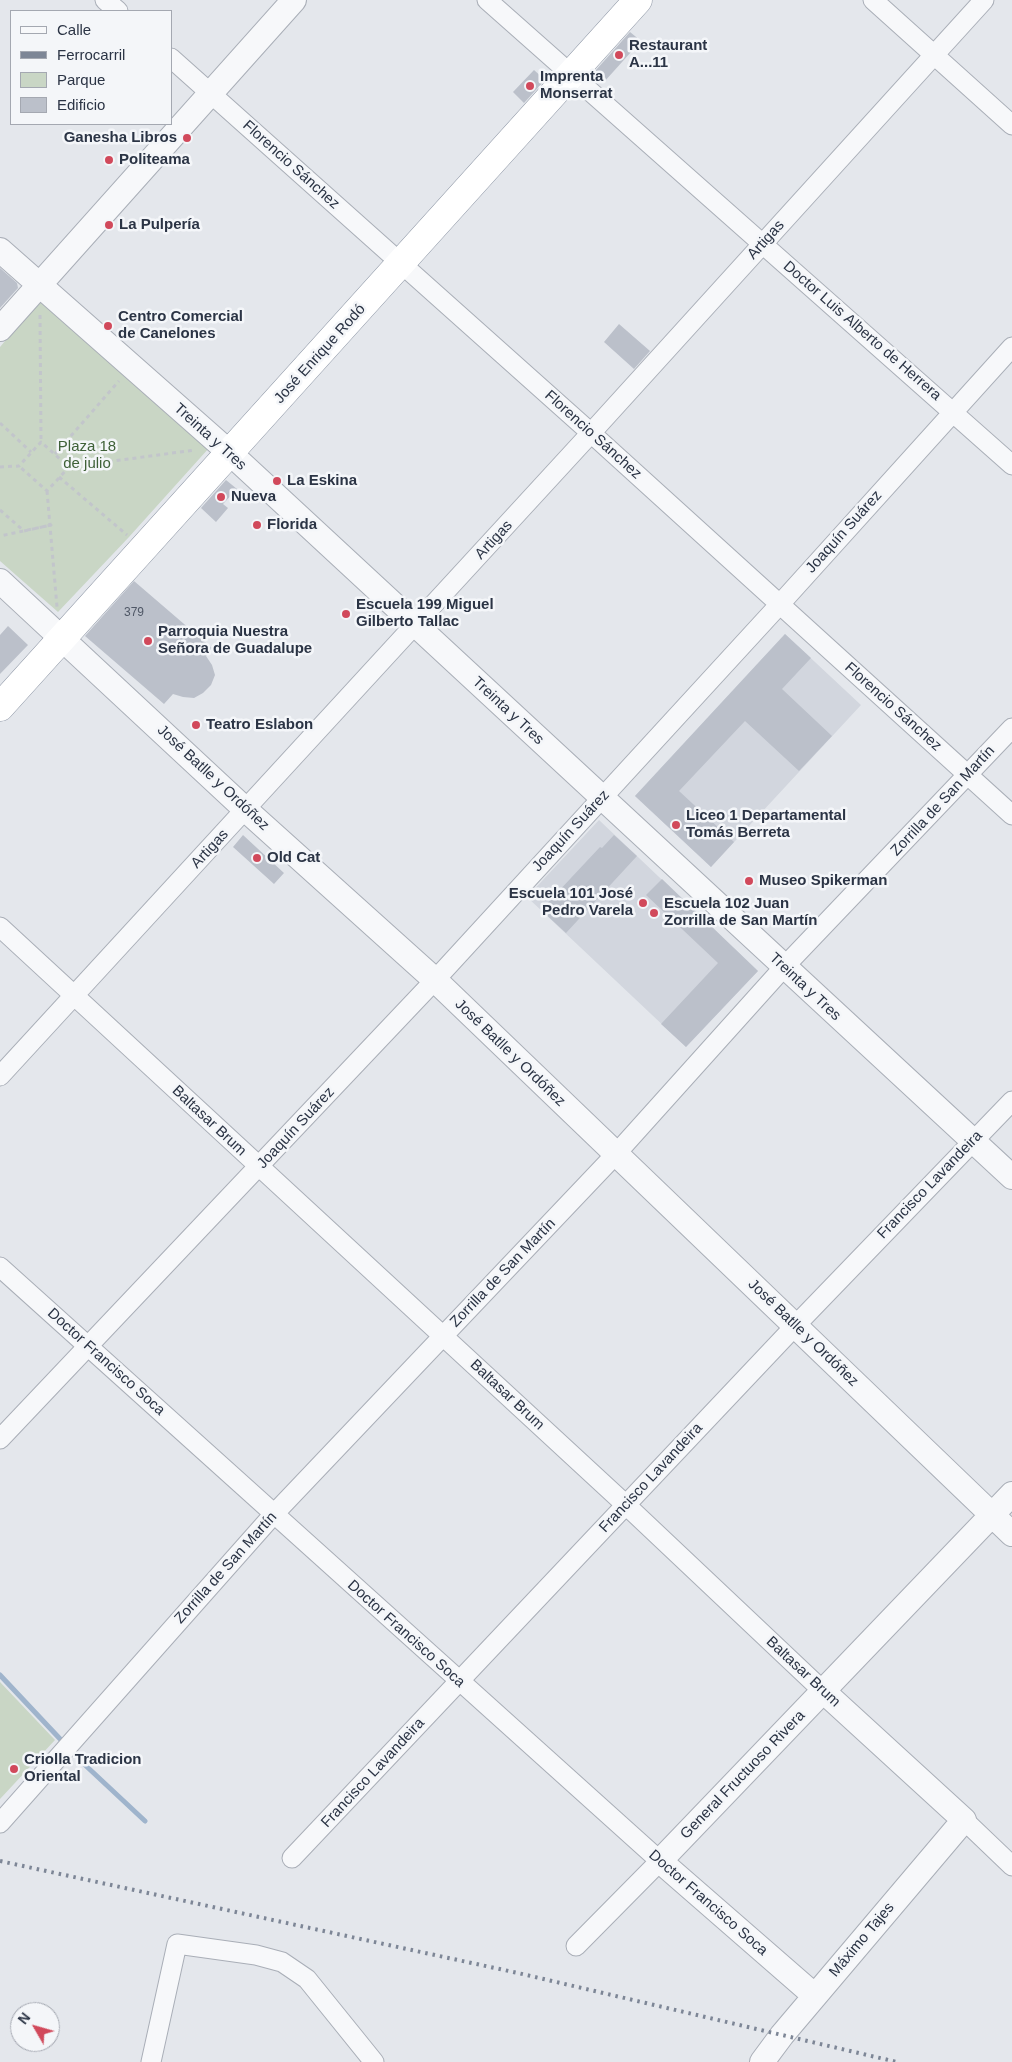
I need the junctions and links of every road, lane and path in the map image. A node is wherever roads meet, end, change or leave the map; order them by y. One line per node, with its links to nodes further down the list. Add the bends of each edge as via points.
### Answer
1 (105, 0): 7 (street)
2 (294, 0): 11 (street)
3 (488, 0): 10 (street, Doctor Luis Alberto de Herrera)
4 (638, 0): 10 (highway, José Enrique Rodó)
5 (873, 0): 8 (street)
6 (984, 0): 8 (street, Artigas)
7 (117, 10)
8 (935, 55): 12 (street); 13 (street, Artigas)
9 (172, 59): 11 (street, Florencio Sánchez)
10 (571, 74): 13 (street, Doctor Luis Alberto de Herrera); 15 (highway, José Enrique Rodó)
11 (212, 93): 15 (street, Florencio Sánchez); 16 (street)
12 (1012, 124)
13 (762, 244): 20 (street, Doctor Luis Alberto de Herrera); 22 (street, Artigas)
14 (0, 250): 16 (street, Treinta y Tres)
15 (402, 264): 22 (street, Florencio Sánchez); 25 (highway, José Enrique Rodó)
16 (38, 285): 17 (street); 19 (street, Treinta y Tres); 23 (path)
17 (0, 329)
18 (1012, 347): 20 (street, Joaquín Suárez)
19 (132, 368): 25 (street, Treinta y Tres); 26 (path)
20 (953, 411): 27 (street, Doctor Luis Alberto de Herrera); 38 (street, Joaquín Suárez)
21 (0, 423): 24 (path)
22 (591, 434): 38 (street, Florencio Sánchez); 42 (street, Artigas)
23 (41, 442): 24 (path); 26 (path)
24 (32, 452): 28 (path)
25 (230, 453): 30 (path, via 209,448); 42 (street, Treinta y Tres); 43 (highway, José Enrique Rodó)
26 (55, 454): 30 (path)
27 (1012, 464)
28 (19, 466): 29 (path); 32 (path)
29 (0, 467)
30 (69, 467): 31 (path)
31 (59, 478): 32 (path); 36 (path)
32 (47, 491): 34 (path)
33 (0, 510): 34 (path, via 24,531)
34 (50, 525): 35 (path); 41 (path)
35 (0, 536)
36 (129, 537)
37 (0, 581): 43 (street, José Batlle y Ordóñez)
38 (780, 604): 46 (street, Florencio Sánchez); 47 (street, Joaquín Suárez)
39 (50, 605): 41 (path)
40 (64, 605): 41 (path)
41 (58, 612)
42 (416, 625): 47 (street, Treinta y Tres); 48 (street, Artigas)
43 (62, 639): 44 (highway, José Enrique Rodó); 48 (street, José Batlle y Ordóñez)
44 (0, 707)
45 (1012, 728): 46 (street, Zorrilla de San Martín)
46 (968, 776): 49 (street, Florencio Sánchez); 51 (street, Zorrilla de San Martín)
47 (601, 798): 51 (street, Treinta y Tres); 52 (street, Joaquín Suárez)
48 (246, 810): 52 (street, José Batlle y Ordóñez); 53 (street, Artigas)
49 (1012, 815)
50 (0, 927): 53 (street, Baltasar Brum)
51 (784, 968): 56 (street, Treinta y Tres); 57 (street, Zorrilla de San Martín)
52 (435, 980): 57 (street, José Batlle y Ordóñez); 58 (street, Joaquín Suárez)
53 (75, 996): 54 (street, Artigas); 58 (street, Baltasar Brum)
54 (0, 1076)
55 (1012, 1101): 56 (street, Francisco Lavandeira)
56 (973, 1141): 59 (street, Treinta y Tres); 61 (street, Francisco Lavandeira)
57 (615, 1155): 61 (street, José Batlle y Ordóñez); 62 (street, Zorrilla de San Martín)
58 (259, 1167): 62 (street, Baltasar Brum); 63 (street, Joaquín Suárez)
59 (1012, 1177)
60 (0, 1267): 63 (street, Doctor Francisco Soca)
61 (795, 1326): 66 (street, Francisco Lavandeira); 68 (street, José Batlle y Ordóñez)
62 (443, 1336): 66 (street, Baltasar Brum); 67 (street, Zorrilla de San Martín)
63 (89, 1346): 64 (street, Joaquín Suárez); 67 (street, Doctor Francisco Soca)
64 (0, 1439)
65 (1012, 1494): 68 (street, General Fructuoso Rivera)
66 (626, 1505): 70 (street, Francisco Lavandeira); 71 (street, Baltasar Brum)
67 (273, 1515): 70 (street, Doctor Francisco Soca); 73 (street, Zorrilla de San Martín)
68 (992, 1515): 69 (street, José Batlle y Ordóñez); 71 (street, General Fructuoso Rivera)
69 (1012, 1534)
70 (458, 1682): 74 (street, Francisco Lavandeira); 75 (street, Doctor Francisco Soca)
71 (823, 1691): 72 (street, Baltasar Brum); 75 (street, General Fructuoso Rivera)
72 (964, 1820): 76 (street, Baltasar Brum); 78 (street, Máximo Tajes)
73 (0, 1823)
74 (292, 1858)
75 (660, 1862): 77 (street, General Fructuoso Rivera); 78 (street, Doctor Francisco Soca)
76 (1012, 1866)
77 (576, 1946)
78 (815, 1996): 81 (street, Máximo Tajes)
79 (151, 2062): 80 (street, via 177,1944 256,1955 282,1962 307,1979)
80 (374, 2062)
81 (762, 2062)

